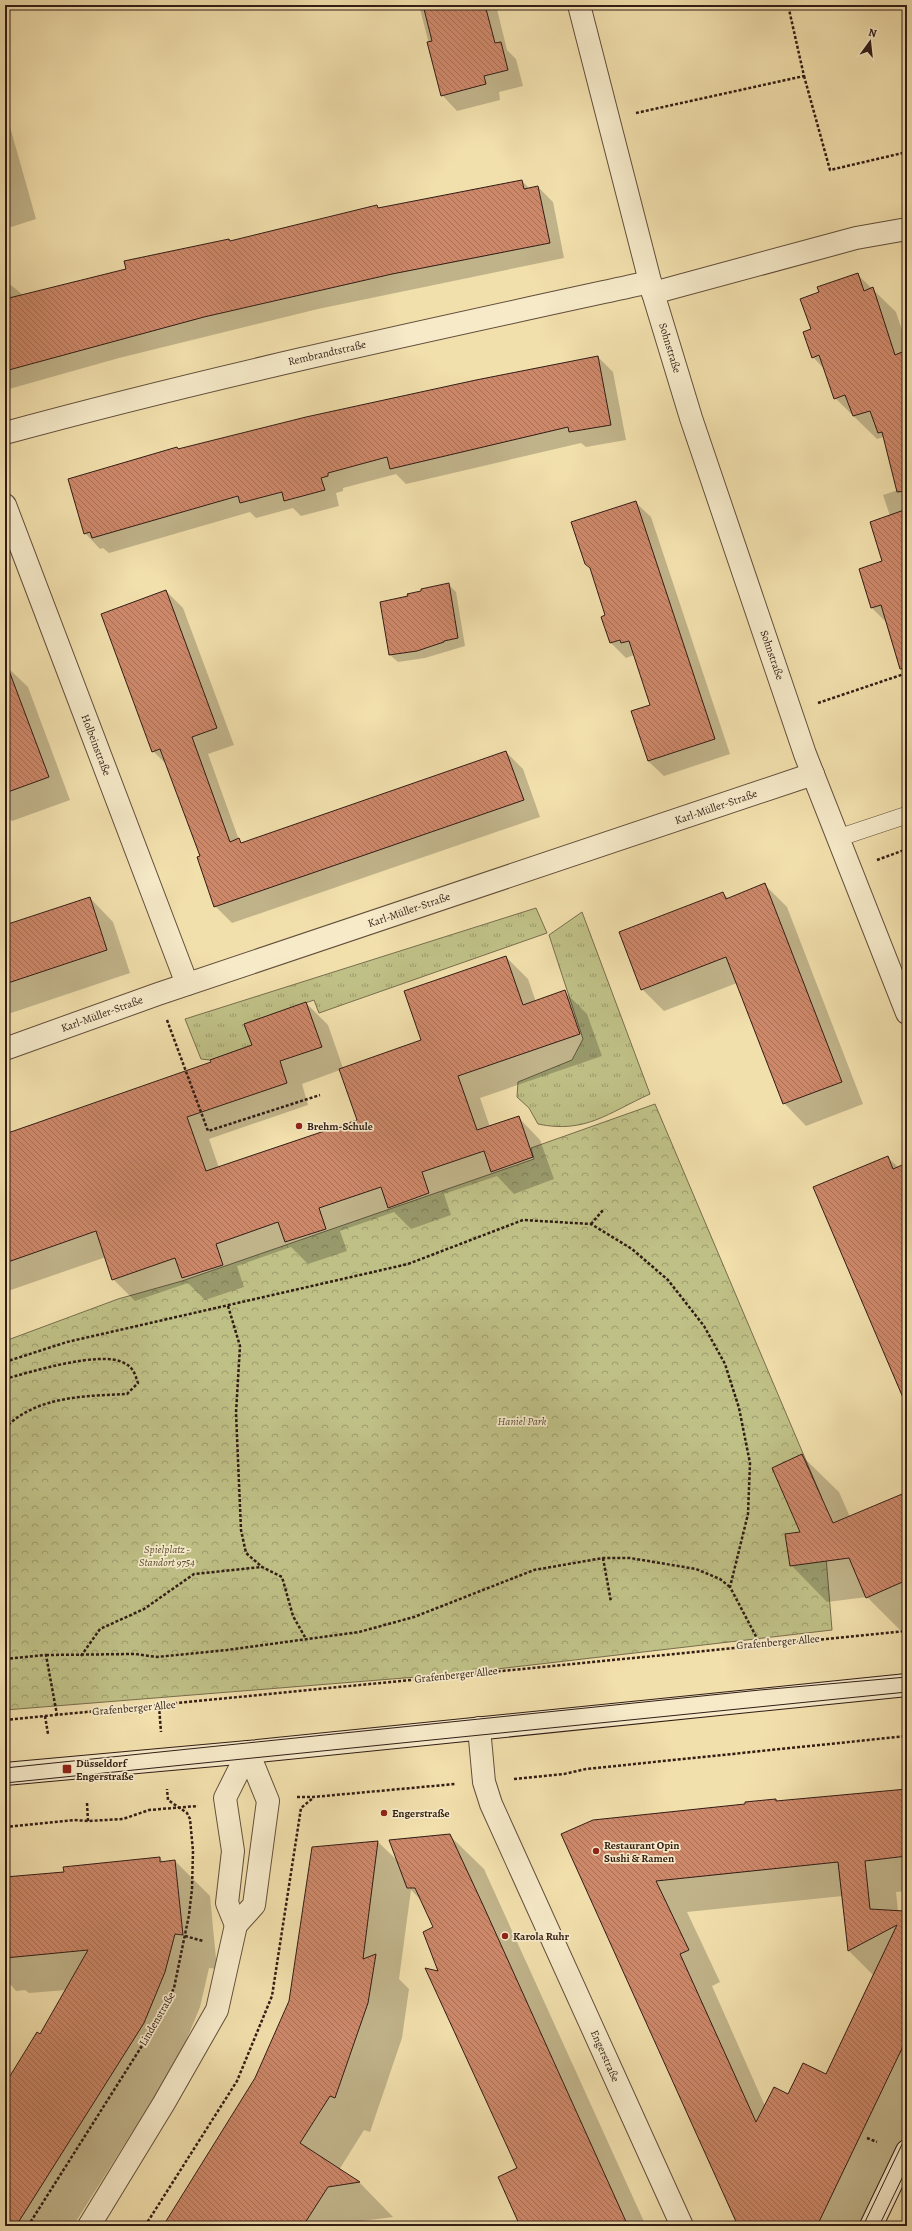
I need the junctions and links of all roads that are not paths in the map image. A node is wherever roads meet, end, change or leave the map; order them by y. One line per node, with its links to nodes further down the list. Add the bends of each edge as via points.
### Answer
1 (579, 5): 3 (street, Sohnstraße)
2 (907, 229): 3 (street, via 856,238)
3 (652, 287): 4 (street, Rembrandtstraße, via 311,356 144,396); 6 (street, Sohnstraße, via 691,418)
4 (5, 434)
5 (5, 505): 9 (street, Holbeinstraße)
6 (813, 774): 8 (street, Sohnstraße); 9 (street, Karl-Müller-Straße)
7 (907, 815): 8 (lane)
8 (838, 838): 10 (street, Sohnstraße)
9 (187, 984): 11 (street, Karl-Müller-Straße)
10 (907, 1013)
11 (5, 1049)
12 (907, 1685): 13 (street)
13 (479, 1728): 14 (street); 19 (street, Engerstraße, via 484,1782 491,1804)
14 (248, 1752): 15 (street); 16 (street, via 225,1798 233,1851 227,1903); 16 (street, via 268,1801 254,1905)
15 (5, 1774)
16 (236, 1925): 18 (street, via 217,2010)
17 (907, 2151): 20 (street)
18 (89, 2226)
19 (682, 2226)
20 (871, 2226)

